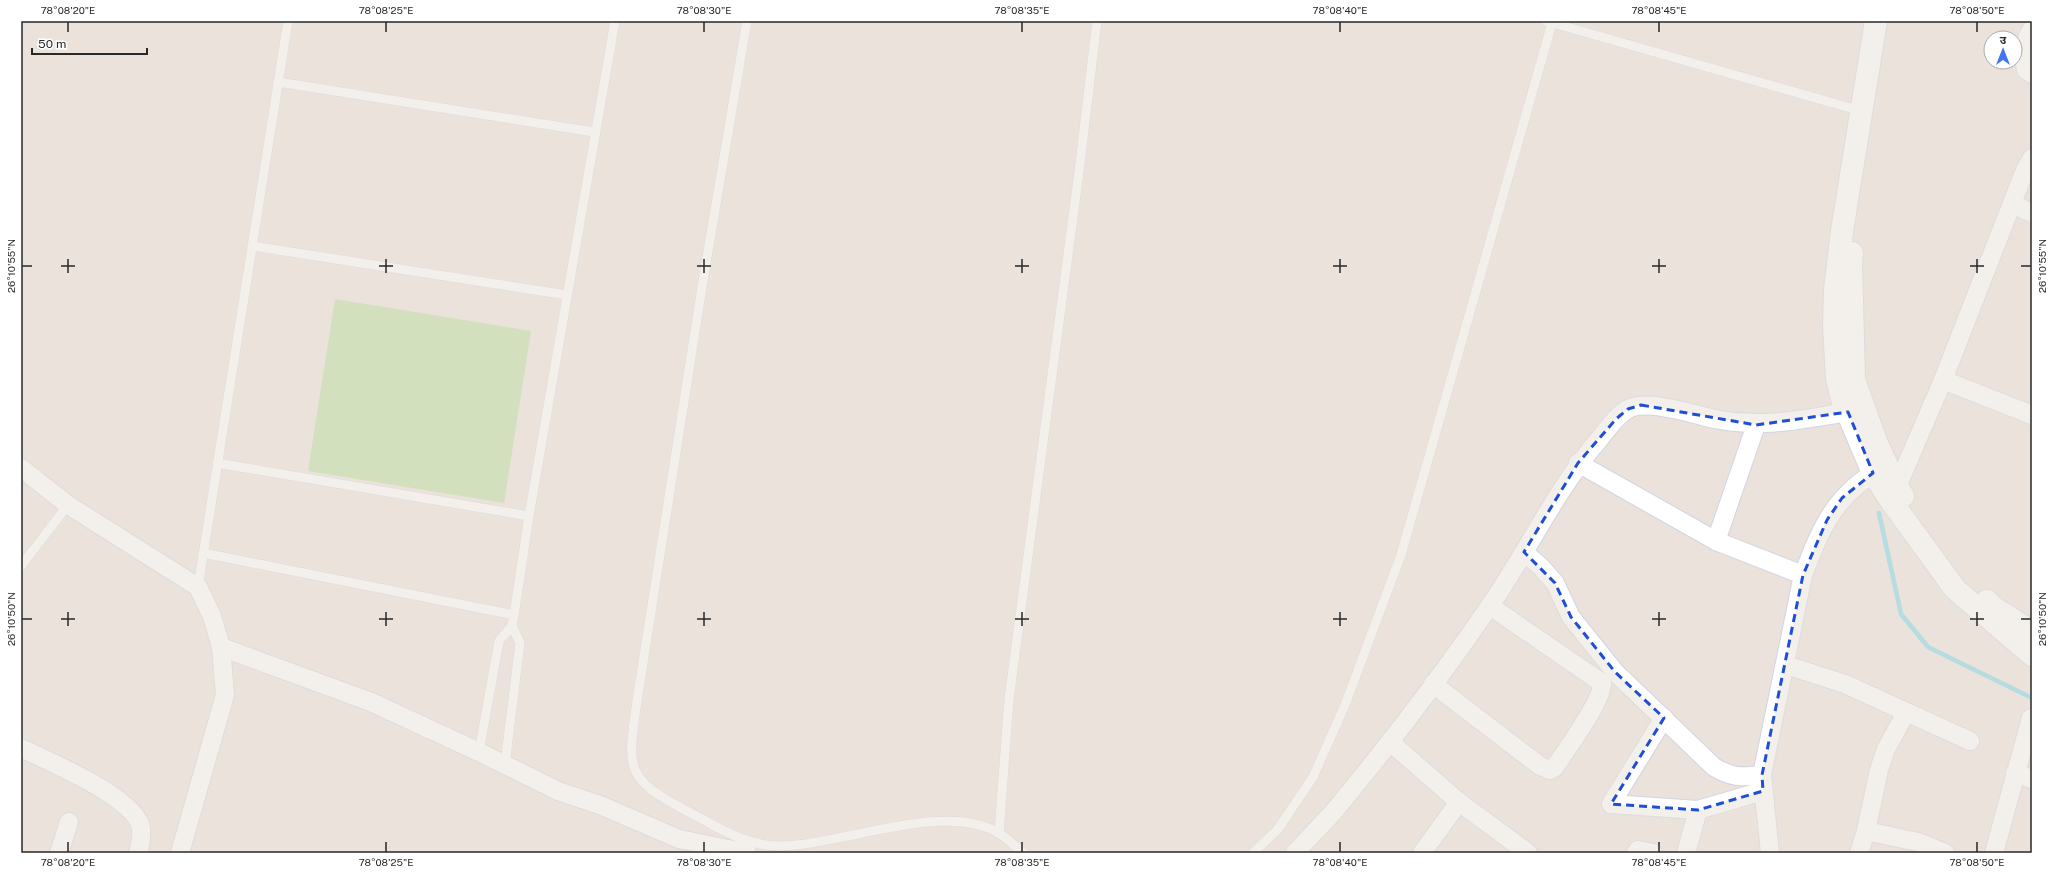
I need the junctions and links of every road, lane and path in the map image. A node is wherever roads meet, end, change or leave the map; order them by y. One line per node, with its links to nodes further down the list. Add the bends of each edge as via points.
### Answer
1 (288, 21): 12 (lane)
2 (615, 21): 14 (lane)
3 (747, 21): 60 (lane, via 637,701 630,750 636,774 652,792 747,842 776,846 814,844 899,826 952,821)
4 (1097, 21): 60 (lane, via 1009,699)
5 (1584, 21): 10 (lane)
6 (1876, 21): 13 (street)
7 (1889, 21): 27 (street, via 1851,263 1854,380)
8 (1549, 22): 10 (lane); 69 (lane, via 1401,555 1345,706 1313,777 1278,829)
9 (2032, 29): 11 (street, via 2025,40 2023,54 2026,70)
10 (1582, 31): 13 (lane)
11 (2032, 74)
12 (278, 82): 14 (lane); 18 (lane)
13 (1861, 111): 21 (street, via 1835,290 1837,379)
14 (594, 132): 19 (lane)
15 (2032, 158): 16 (street)
16 (2012, 204): 17 (street); 20 (street)
17 (2032, 213)
18 (252, 246): 19 (lane); 24 (lane)
19 (567, 295): 30 (lane)
20 (1943, 380): 22 (street); 28 (street)
21 (1848, 412): 23 (street, via 1778,424); 27 (street)
22 (2032, 416)
23 (1756, 425): 25 (street, via 1721,421 1657,406 1641,405 1628,409 1616,419); 31 (street)
24 (217, 463): 30 (lane); 33 (lane)
25 (1578, 463): 31 (street); 32 (street, via 1555,497)
26 (21, 468): 29 (street)
27 (1880, 469): 28 (street); 35 (street, via 1842,498 1827,520); 42 (street, via 1891,501 1955,589)
28 (1897, 487): 40 (street, via 1953,564 1993,607)
29 (68, 505): 34 (lane); 36 (street)
30 (529, 516): 38 (lane)
31 (1716, 541): 35 (street)
32 (1524, 552): 37 (street); 46 (street, via 1555,583 1571,617 1615,672)
33 (203, 553): 36 (lane); 38 (lane)
34 (21, 566)
35 (1803, 576): 43 (street)
36 (198, 587): 41 (street, via 212,616)
37 (1490, 606): 44 (street); 44 (street, via 1602,683 1581,728 1554,768 1550,770 1540,766)
38 (514, 615): 39 (lane)
39 (512, 626): 51 (lane, via 499,641); 52 (lane, via 520,643)
40 (2032, 632)
41 (222, 647): 51 (street, via 371,702); 66 (street, via 225,695)
42 (2032, 655)
43 (1786, 665): 45 (street, via 1845,684); 55 (street)
44 (1433, 684): 49 (street)
45 (1906, 713): 48 (street); 59 (street, via 1886,749)
46 (1664, 718): 55 (street, via 1714,767 1727,774); 57 (street, via 1611,804)
47 (2031, 718): 53 (street)
48 (1970, 741)
49 (1390, 742): 56 (street); 61 (street)
50 (21, 748): 65 (street, via 104,789 133,810 142,828)
51 (479, 752): 52 (street)
52 (505, 764): 67 (street, via 558,791 600,805 679,839)
53 (2015, 773): 54 (street); 63 (street)
54 (2032, 778)
55 (1762, 783): 57 (street); 75 (street)
56 (1459, 802): 70 (street); 71 (street)
57 (1698, 810): 74 (street)
58 (69, 822): 64 (street)
59 (1866, 831): 62 (street, via 1918,842); 76 (street)
60 (999, 833): 68 (lane)
61 (1303, 850)
62 (1942, 852)
63 (1998, 852)
64 (59, 853)
65 (138, 853)
66 (180, 853)
67 (747, 853)
68 (1023, 853)
69 (1253, 853)
70 (1422, 853)
71 (1528, 853)
72 (1636, 853): 73 (street, via 1638,850)
73 (1653, 853)
74 (1686, 853)
75 (1770, 853)
76 (1859, 853)

